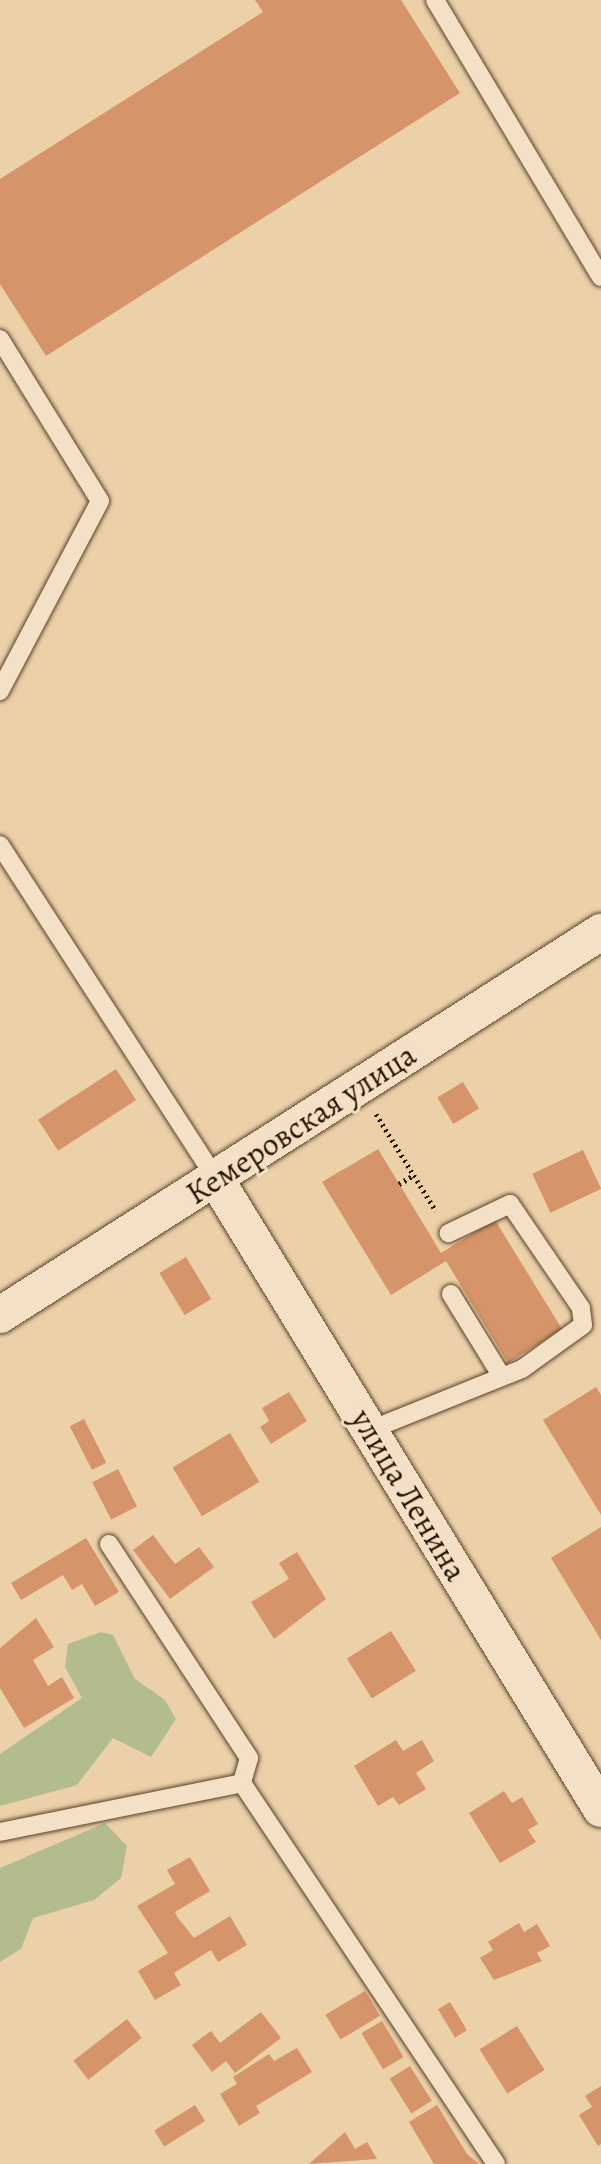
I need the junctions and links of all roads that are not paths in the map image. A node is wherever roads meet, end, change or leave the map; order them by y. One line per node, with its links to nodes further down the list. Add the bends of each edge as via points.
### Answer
1 (435, 0): 2 (lane)
2 (601, 277)
3 (0, 339): 4 (lane, via 100,501)
4 (0, 691)
5 (0, 845): 7 (lane)
6 (601, 932): 7 (street, Кемеровская улица, via 293,1124)
7 (217, 1181): 10 (street, Кемеровская улица); 12 (street, улица Ленина)
8 (449, 1233): 11 (lane, via 510,1204 581,1308 583,1325 574,1338)
9 (451, 1294): 11 (lane)
10 (0, 1315)
11 (502, 1377): 12 (lane)
12 (370, 1430): 15 (street, улица Ленина)
13 (109, 1544): 14 (lane, via 249,1758)
14 (242, 1783): 16 (lane); 17 (lane)
15 (596, 1789)
16 (0, 1832)
17 (496, 2164)

